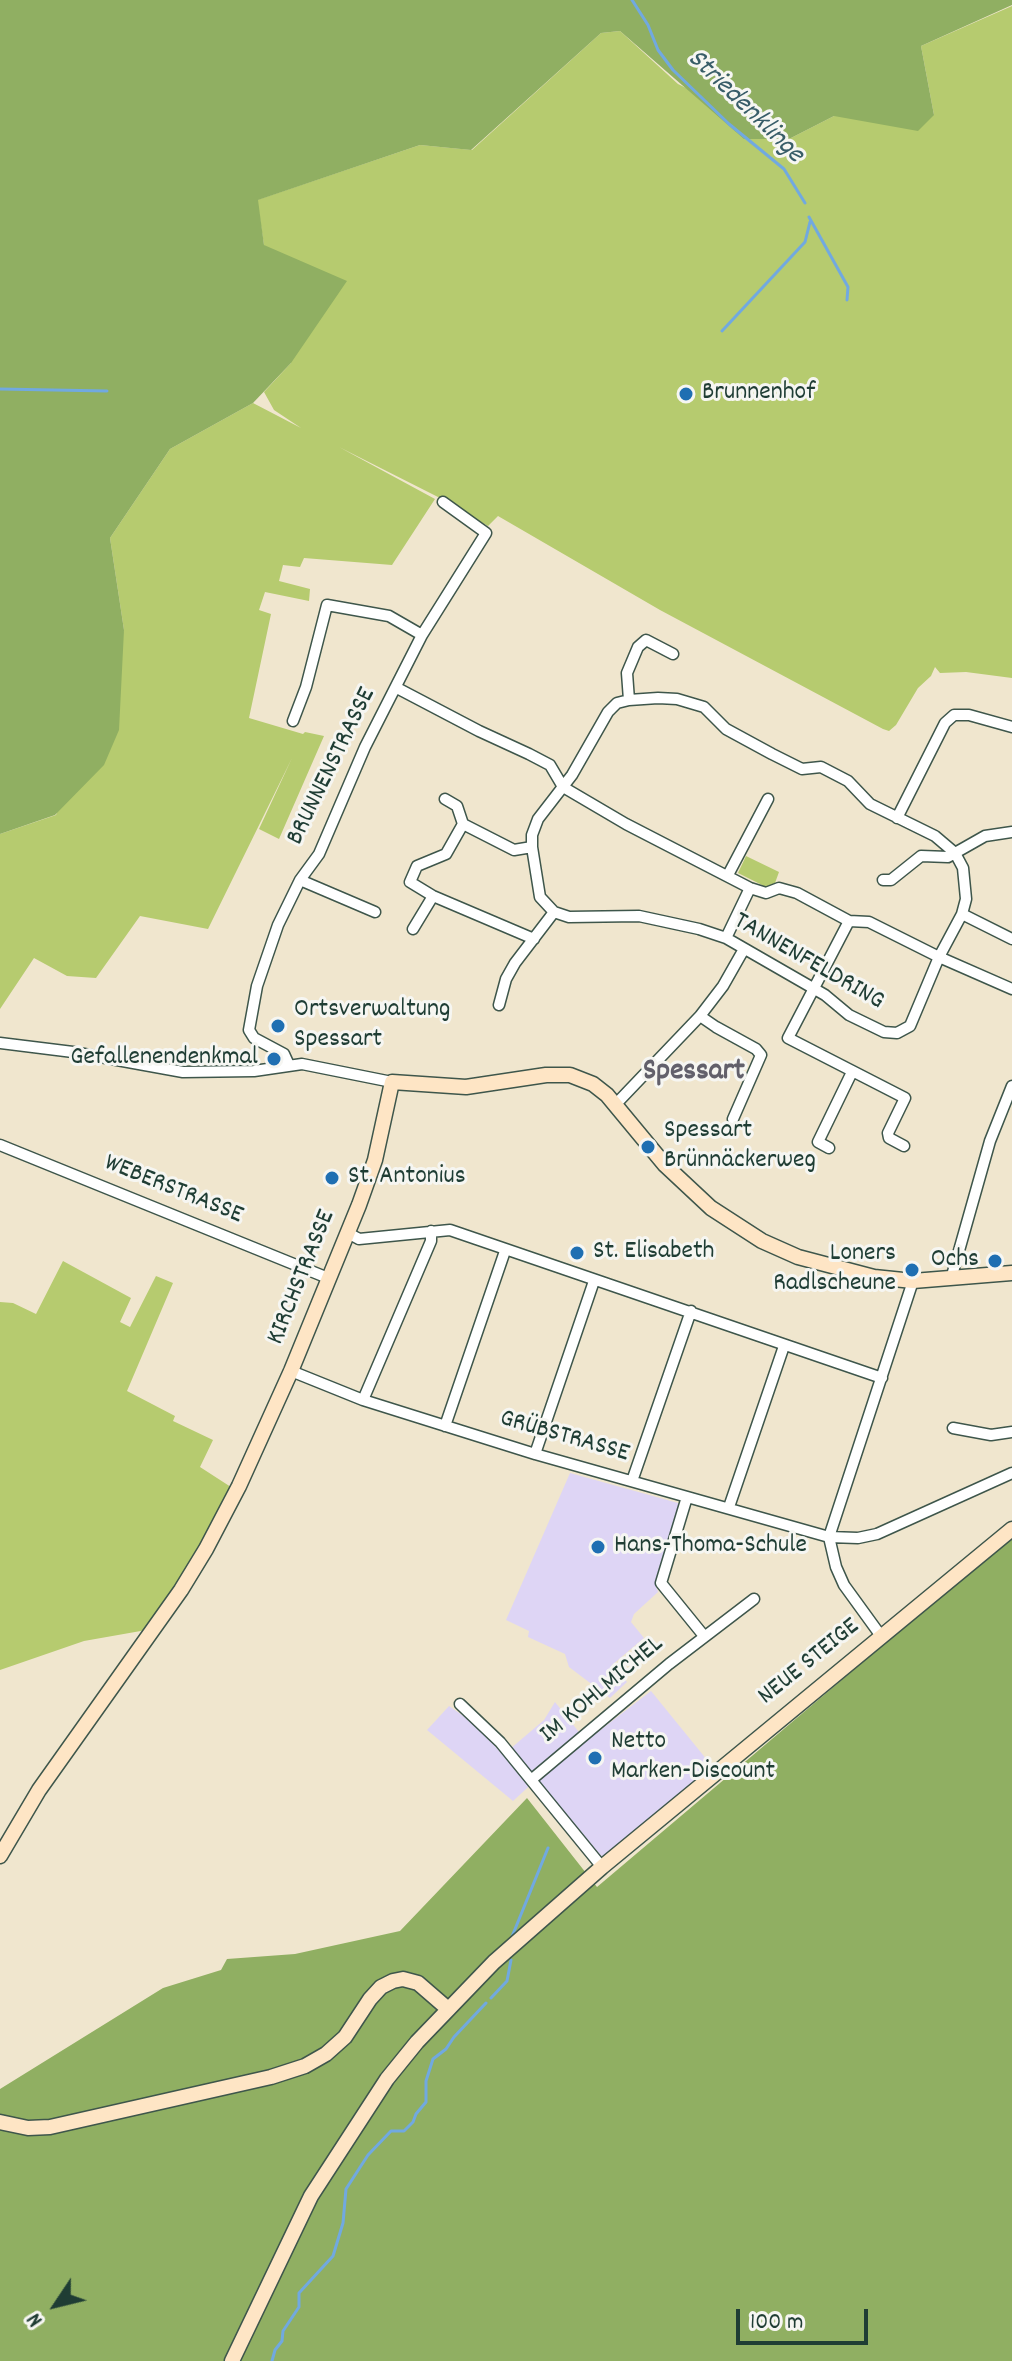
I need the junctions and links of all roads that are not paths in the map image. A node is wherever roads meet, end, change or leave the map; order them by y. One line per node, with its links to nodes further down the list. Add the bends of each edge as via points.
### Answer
1 (443, 502): 2 (street, BRUNNENSTRASSE, via 486,533)
2 (422, 635): 4 (street, BRUNNENSTRASSE); 6 (street, via 389,616 327,605)
3 (673, 654): 5 (street, via 646,640 638,647 627,673)
4 (397, 688): 8 (street, via 550,765); 17 (street, BRUNNENSTRASSE, via 319,854)
5 (629, 700): 8 (street, via 608,712); 11 (street, via 677,699 704,707 726,729 802,769 821,767 848,781 870,804)
6 (293, 721)
7 (1012, 727): 11 (street, via 954,715 945,723)
8 (563, 787): 14 (street, via 538,819); 16 (street)
9 (445, 799): 12 (street, via 457,806)
10 (768, 799): 16 (street)
11 (897, 818): 15 (street, via 935,836)
12 (463, 824): 14 (street, via 514,850); 20 (street, via 446,854 417,866 411,877 410,882)
13 (1012, 832): 15 (street, via 985,836)
14 (532, 847): 22 (street, via 540,897)
15 (955, 853): 18 (street, via 921,856 891,880); 23 (street, TANNENFELDRING, via 966,883)
16 (728, 875): 19 (street)
17 (300, 880): 21 (street); 36 (street, BRUNNENSTRASSE, via 265,961 249,1030 284,1054)
18 (883, 880)
19 (750, 888): 24 (street, via 797,893); 26 (street)
20 (433, 896): 25 (street); 27 (street)
21 (375, 912)
22 (554, 912): 26 (street, TANNENFELDRING, via 569,917 639,916); 27 (street)
23 (962, 914): 28 (street); 30 (street, TANNENFELDRING)
24 (849, 921): 30 (street, via 869,922); 31 (street)
25 (413, 929)
26 (726, 938): 29 (street, TANNENFELDRING)
27 (534, 939): 33 (street, via 506,979)
28 (1012, 939)
29 (744, 949): 31 (street, TANNENFELDRING); 34 (street)
30 (939, 957): 31 (street, TANNENFELDRING, via 910,1026 897,1033 849,1015); 32 (street)
31 (813, 988): 37 (street, via 788,1038)
32 (1012, 989)
33 (499, 1005)
34 (700, 1016): 40 (street); 41 (street, via 761,1055)
35 (0, 1043): 36 (street, via 183,1072)
36 (289, 1065): 38 (street)
37 (852, 1072): 43 (street, via 905,1098 888,1133); 44 (street, via 818,1142)
38 (392, 1082): 40 (street, via 466,1087 570,1075 593,1084); 46 (street, KIRCHSTRASSE, via 375,1160)
39 (1012, 1086): 50 (street, via 990,1141)
40 (615, 1105): 52 (street, via 665,1165 711,1208 762,1241 836,1268)
41 (733, 1119)
42 (0, 1145): 49 (street, WEBERSTRASSE)
43 (904, 1146)
44 (829, 1148)
45 (431, 1231): 46 (street, via 359,1239); 47 (street, via 450,1230); 57 (street)
46 (348, 1233): 49 (street, KIRCHSTRASSE)
47 (505, 1251): 51 (street); 58 (street)
48 (1012, 1273): 50 (street)
49 (328, 1278): 55 (street, KIRCHSTRASSE)
50 (951, 1279): 52 (street)
51 (594, 1281): 53 (street); 61 (street)
52 (913, 1281): 56 (street)
53 (691, 1311): 54 (street); 63 (street)
54 (784, 1346): 56 (street); 65 (street)
55 (291, 1371): 57 (street, GRÜBSTRASSE); 73 (street, KIRCHSTRASSE, via 206,1549 39,1790)
56 (882, 1378): 67 (street)
57 (363, 1400): 58 (street, GRÜBSTRASSE)
58 (445, 1426): 61 (street, GRÜBSTRASSE)
59 (953, 1428): 60 (street, via 991,1435)
60 (1012, 1432)
61 (535, 1454): 63 (street, GRÜBSTRASSE)
62 (1012, 1473): 67 (street, GRÜBSTRASSE, via 877,1534)
63 (632, 1481): 64 (street, GRÜBSTRASSE)
64 (687, 1497): 65 (street, GRÜBSTRASSE); 69 (street, IM KOHLMICHEL, via 661,1583)
65 (729, 1507): 67 (street, GRÜBSTRASSE)
66 (1012, 1529): 70 (street, NEUE STEIGE)
67 (829, 1537): 70 (street, via 844,1585)
68 (754, 1599): 69 (street, IM KOHLMICHEL)
69 (704, 1636): 72 (street, IM KOHLMICHEL)
70 (881, 1636): 74 (street, NEUE STEIGE)
71 (460, 1704): 72 (street)
72 (531, 1780): 74 (street)
73 (0, 1856)
74 (602, 1867): 75 (street, NEUE STEIGE)
75 (448, 2009): 76 (street, via 418,1983 393,1981 370,1999 345,2037 305,2066 50,2127); 77 (street, NEUE STEIGE, via 387,2079 311,2196)
76 (0, 2122)
77 (232, 2361)

